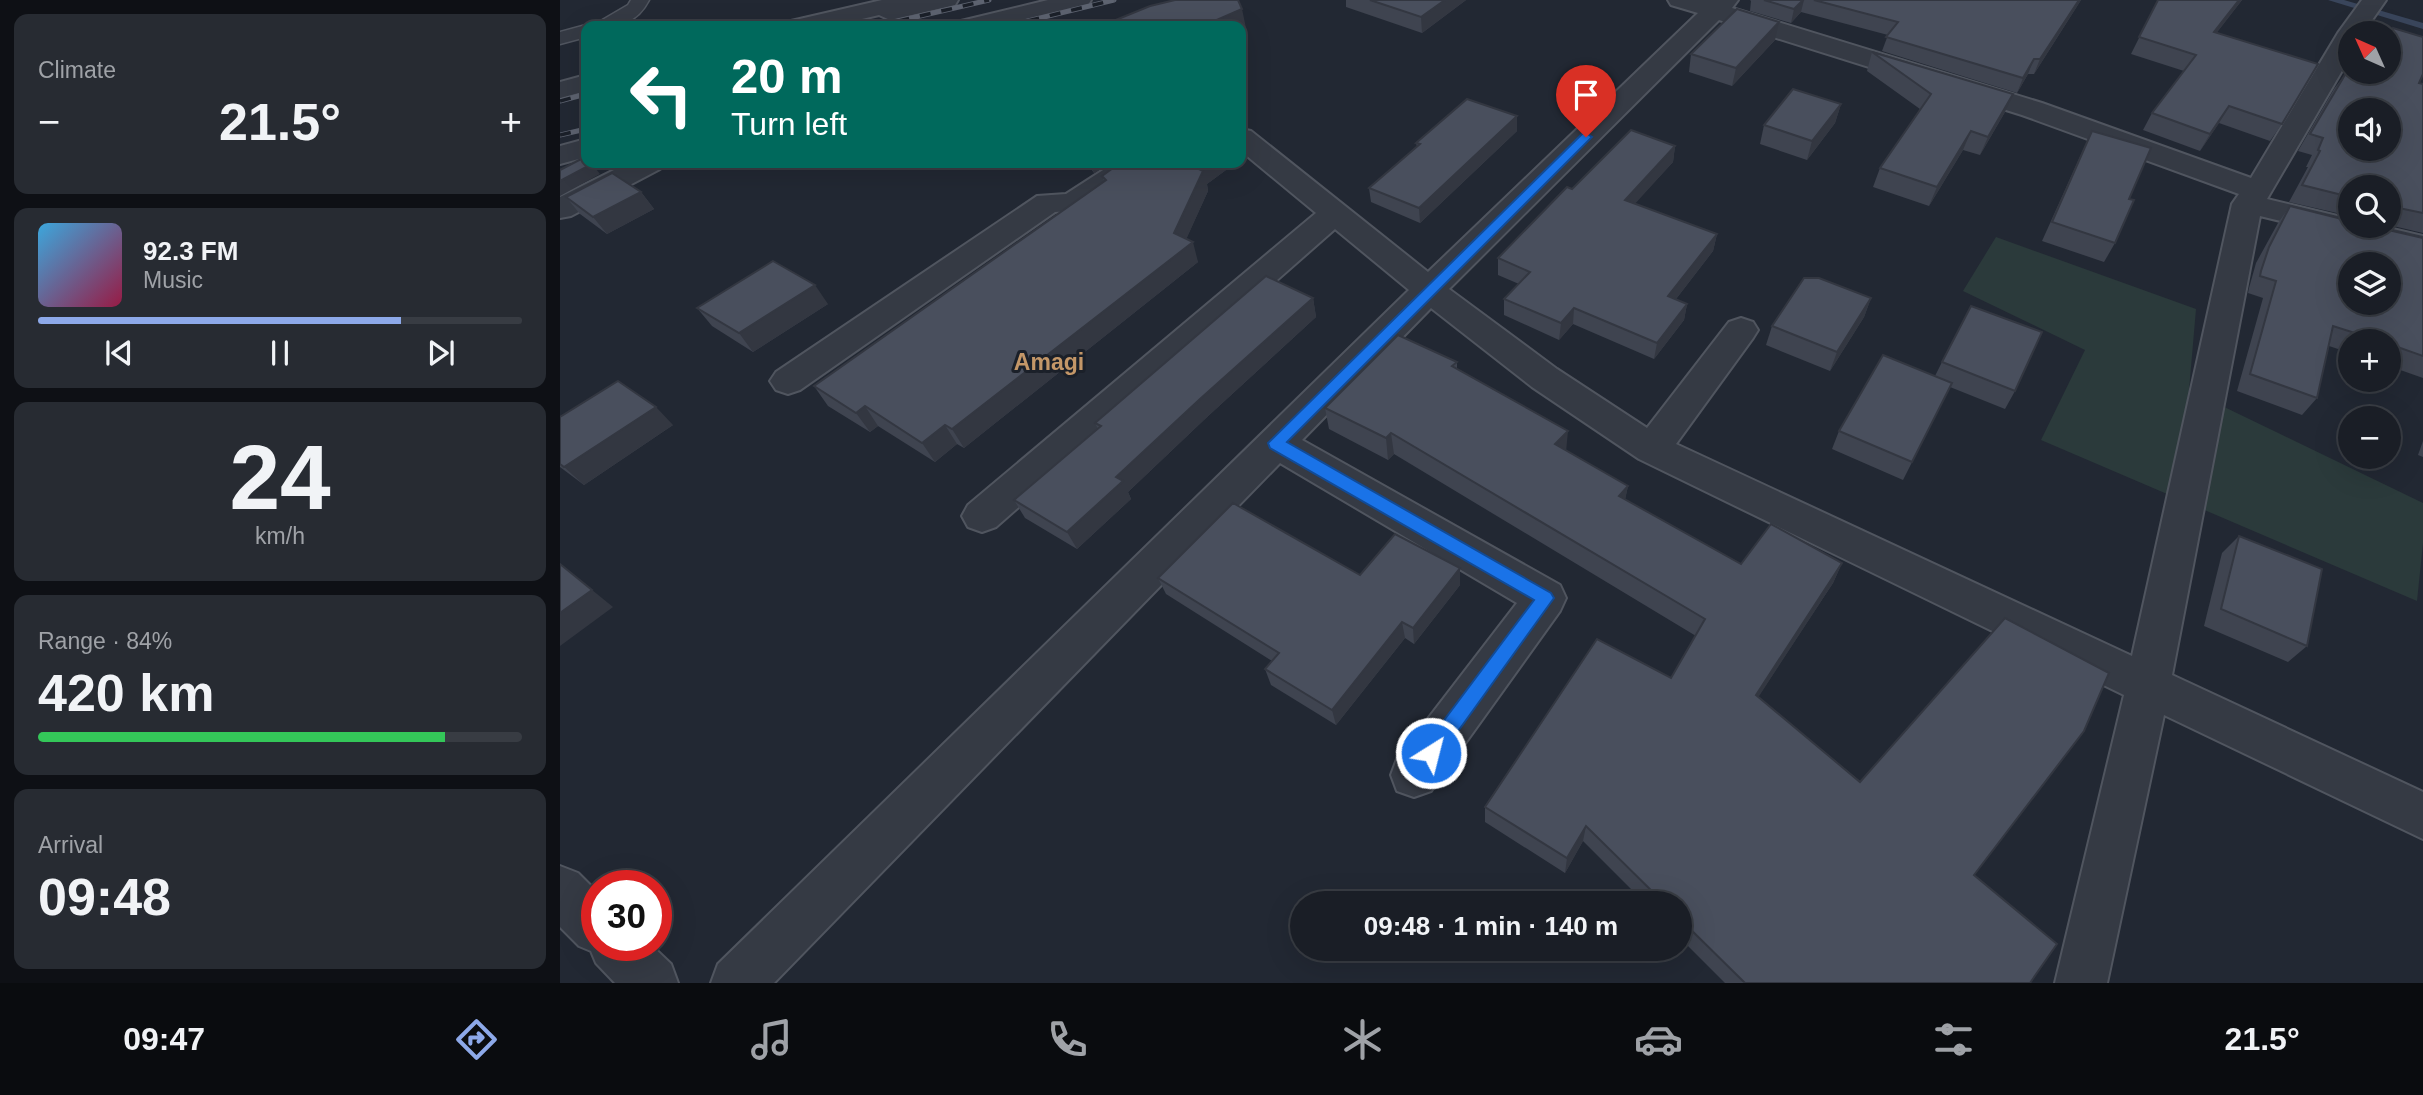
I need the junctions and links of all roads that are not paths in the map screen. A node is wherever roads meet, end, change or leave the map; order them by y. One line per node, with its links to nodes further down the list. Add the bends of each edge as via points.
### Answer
1 (640, 0): 10 (lane, via 635,9)
2 (915, 0): 8 (street)
3 (946, 0): 8 (street)
4 (1079, 0): 7 (street)
5 (1680, 0): 6 (street)
6 (1720, 5): 24 (street, via 2032,109); 28 (street)
7 (991, 14): 13 (street); 14 (street, via 981,20)
8 (858, 17): 11 (street); 12 (street)
9 (2362, 17): 24 (street)
10 (615, 21)
11 (832, 21)
12 (847, 21)
13 (948, 21)
14 (961, 21)
15 (581, 32): 16 (lane)
16 (560, 37)
17 (581, 84): 18 (street)
18 (560, 90)
19 (1246, 141): 26 (street)
20 (581, 149): 21 (street)
21 (560, 155)
22 (639, 168): 25 (street)
23 (1125, 168): 30 (street, via 1072,203 1048,203)
24 (2252, 197): 27 (street); 34 (street)
25 (560, 209)
26 (1335, 212): 28 (street); 33 (street)
27 (2423, 246)
28 (1428, 291): 31 (street); 32 (street, via 1601,418)
29 (1741, 330): 32 (street)
30 (788, 381)
31 (1276, 443): 35 (street, via 1545,598); 41 (street)
32 (1652, 449): 34 (street)
33 (982, 516)
34 (2148, 686): 36 (street); 42 (street)
35 (1414, 775)
36 (2423, 816)
37 (560, 891): 38 (street)
38 (581, 912)
39 (630, 961): 40 (street)
40 (652, 983)
41 (737, 983)
42 (2081, 983)

